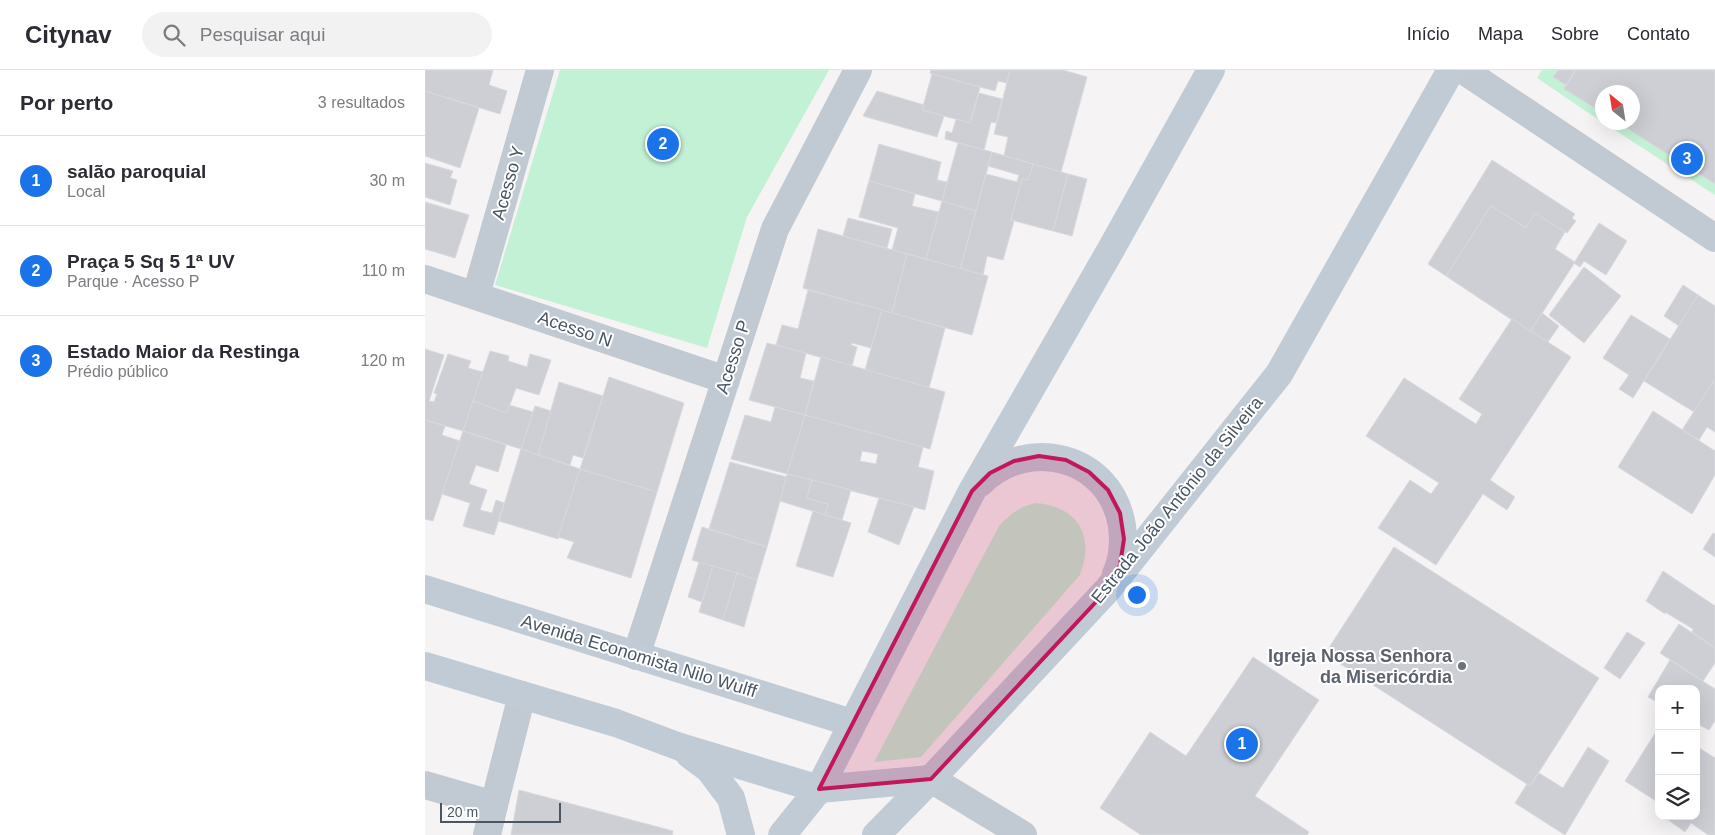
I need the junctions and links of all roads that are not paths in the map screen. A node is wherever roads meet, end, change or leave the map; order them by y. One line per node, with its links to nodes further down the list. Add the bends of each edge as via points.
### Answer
1 (540, 70): 8 (street, Acesso Y)
2 (858, 70): 9 (street, Acesso P, via 775,229)
3 (1211, 70): 10 (main road)
4 (1451, 70): 12 (main road, Estrada João Antônio da Silveira, via 1279,374)
5 (1463, 70): 6 (street)
6 (1715, 238)
7 (425, 279): 8 (street, Acesso N)
8 (476, 295): 9 (street, Acesso N)
9 (726, 380): 13 (street, Acesso P)
10 (972, 491): 12 (main road, via 991,473 1014,461 1039,456 1066,460 1089,472 1108,490 1120,514 1124,539 1120,565); 16 (main road)
11 (425, 589): 13 (main road, Avenida Economista Nilo Wulff)
12 (1108, 589): 18 (main road, Estrada João Antônio da Silveira)
13 (636, 656): 16 (main road, Avenida Economista Nilo Wulff)
14 (425, 666): 15 (main road)
15 (522, 695): 17 (main road, via 616,723); 21 (street)
16 (852, 723): 20 (main road)
17 (680, 747): 20 (main road); 23 (main road, via 709,768 731,798)
18 (931, 779): 20 (main road); 25 (main road, Estrada João Antônio da Silveira); 26 (street)
19 (425, 785): 21 (street)
20 (819, 789): 24 (main road)
21 (494, 805): 22 (street)
22 (487, 835)
23 (741, 835)
24 (782, 835)
25 (876, 835)
26 (1023, 835)

